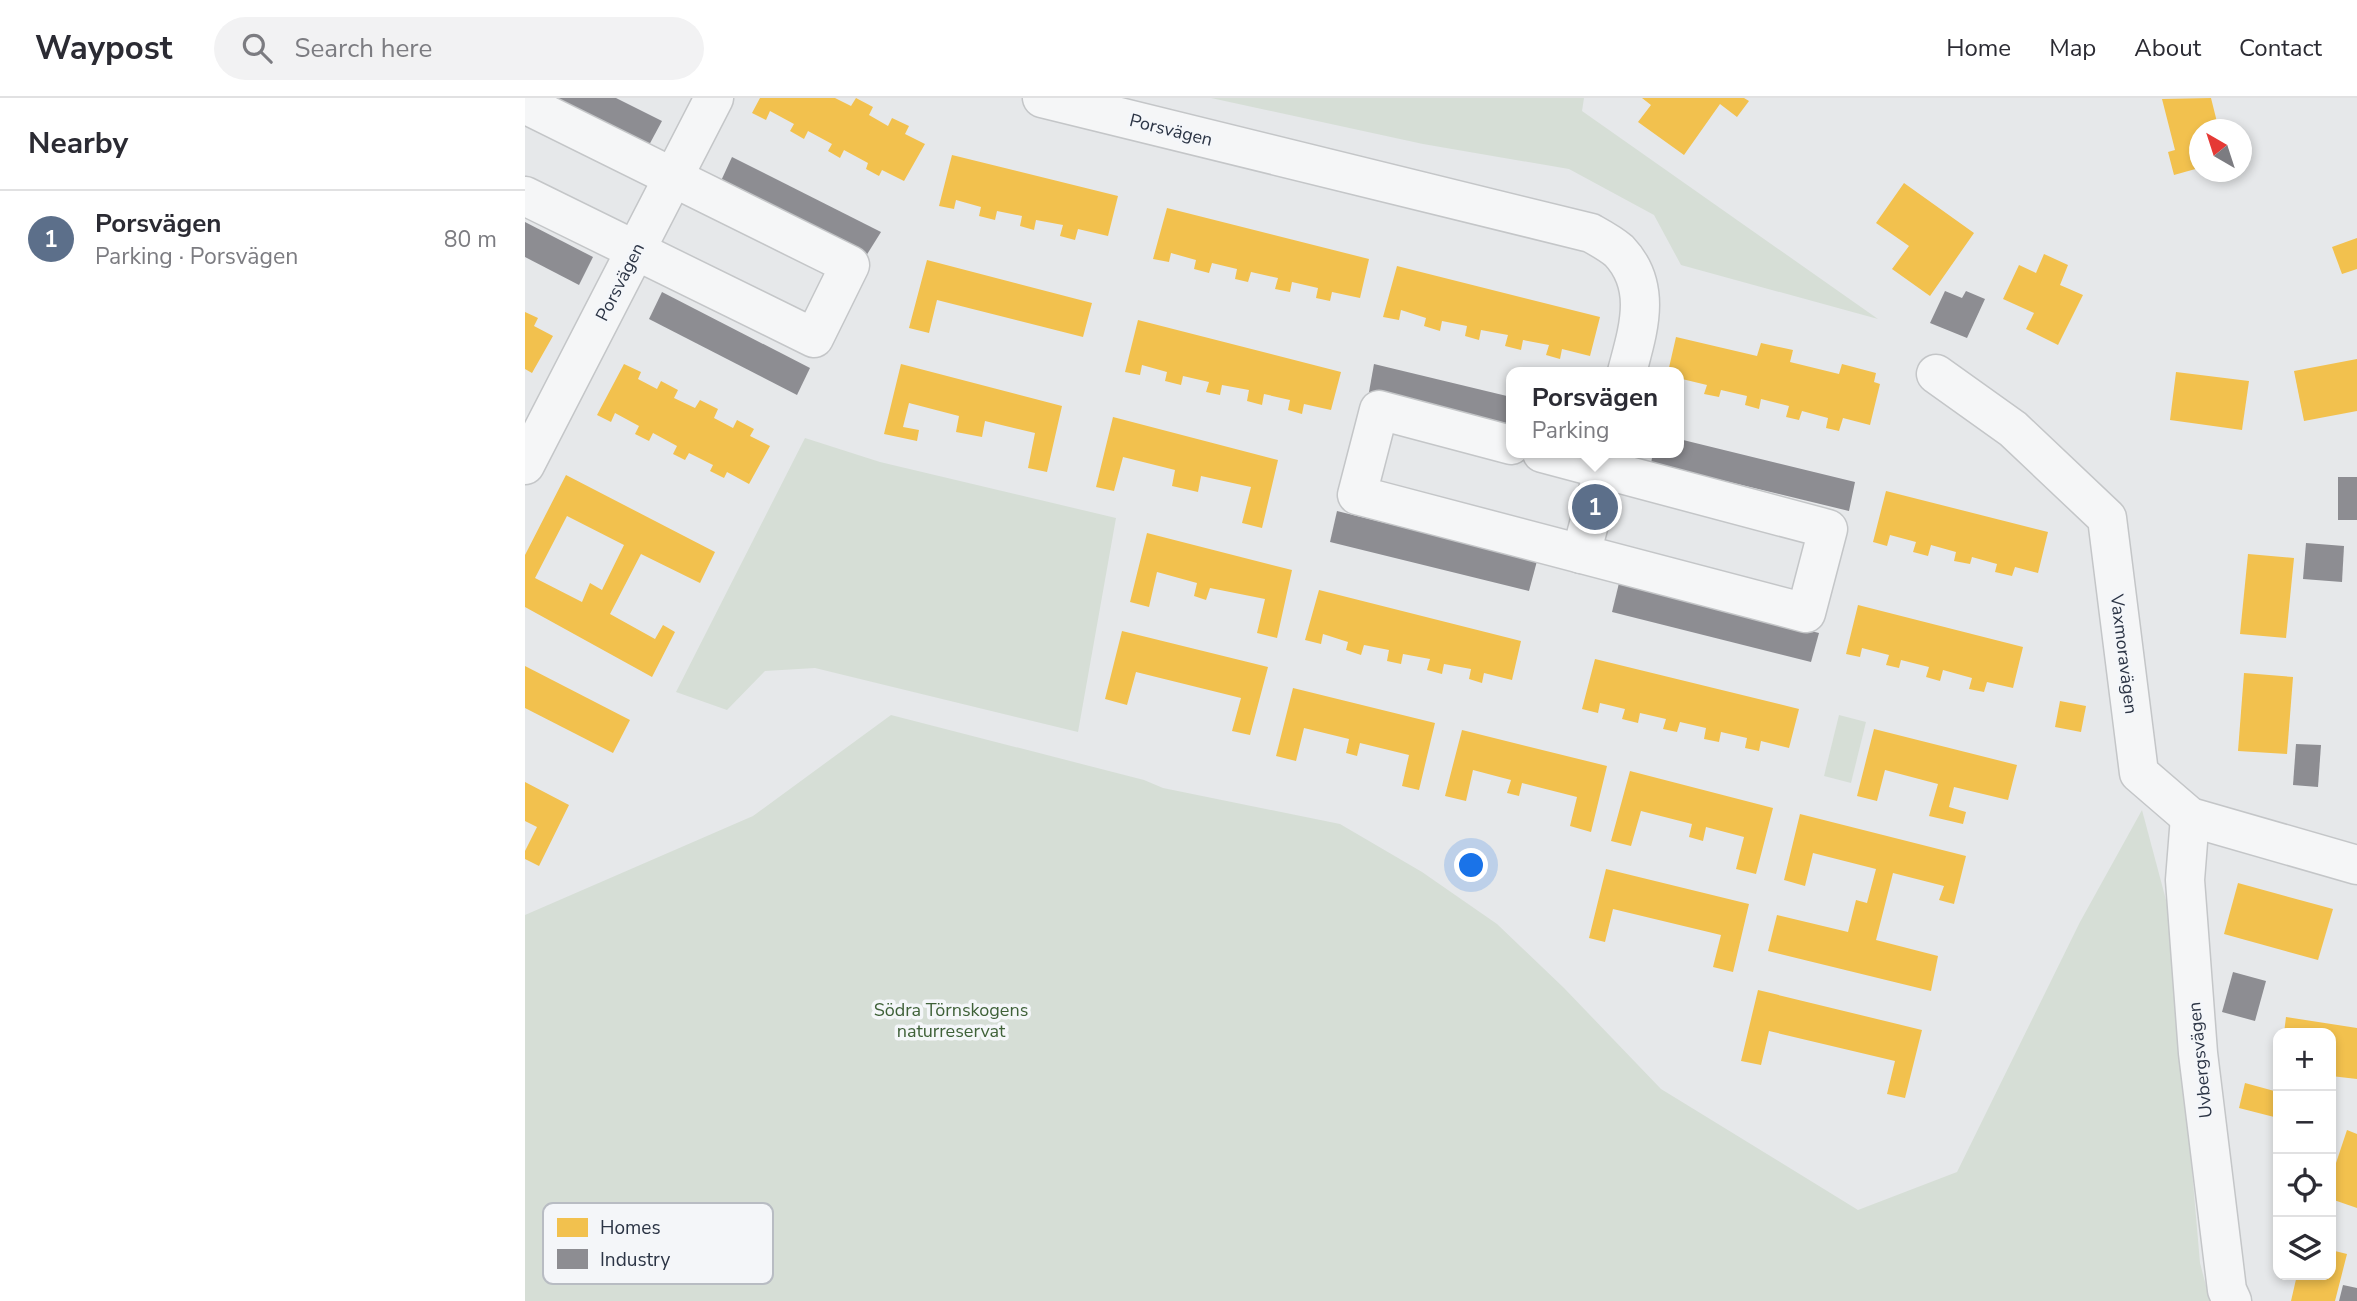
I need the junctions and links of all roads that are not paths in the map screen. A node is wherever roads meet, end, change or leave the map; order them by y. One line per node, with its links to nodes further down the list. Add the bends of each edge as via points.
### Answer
1 (714, 98): 4 (street, Porsvägen)
2 (1042, 98): 7 (street, Porsvägen, via 1591,233 1618,250 1637,277 1641,316)
3 (525, 104): 4 (street)
4 (673, 178): 6 (street, Porsvägen); 6 (street, via 850,265 814,338)
5 (525, 196): 6 (street)
6 (636, 250): 12 (street, Porsvägen)
7 (1628, 367)
8 (1936, 374): 14 (street, Vaxmoravägen, via 2013,429 2108,518 2139,773)
9 (1506, 444): 13 (street, via 1379,410 1357,495)
10 (1582, 458): 11 (street)
11 (1606, 461): 13 (street); 13 (street, via 1828,529 1806,613)
12 (525, 465)
13 (1581, 554)
14 (2190, 817): 15 (street, Vaxmoravägen); 16 (street, Uvbergsvägen, via 2185,880 2198,1053)
15 (2357, 865)
16 (2232, 1301)

